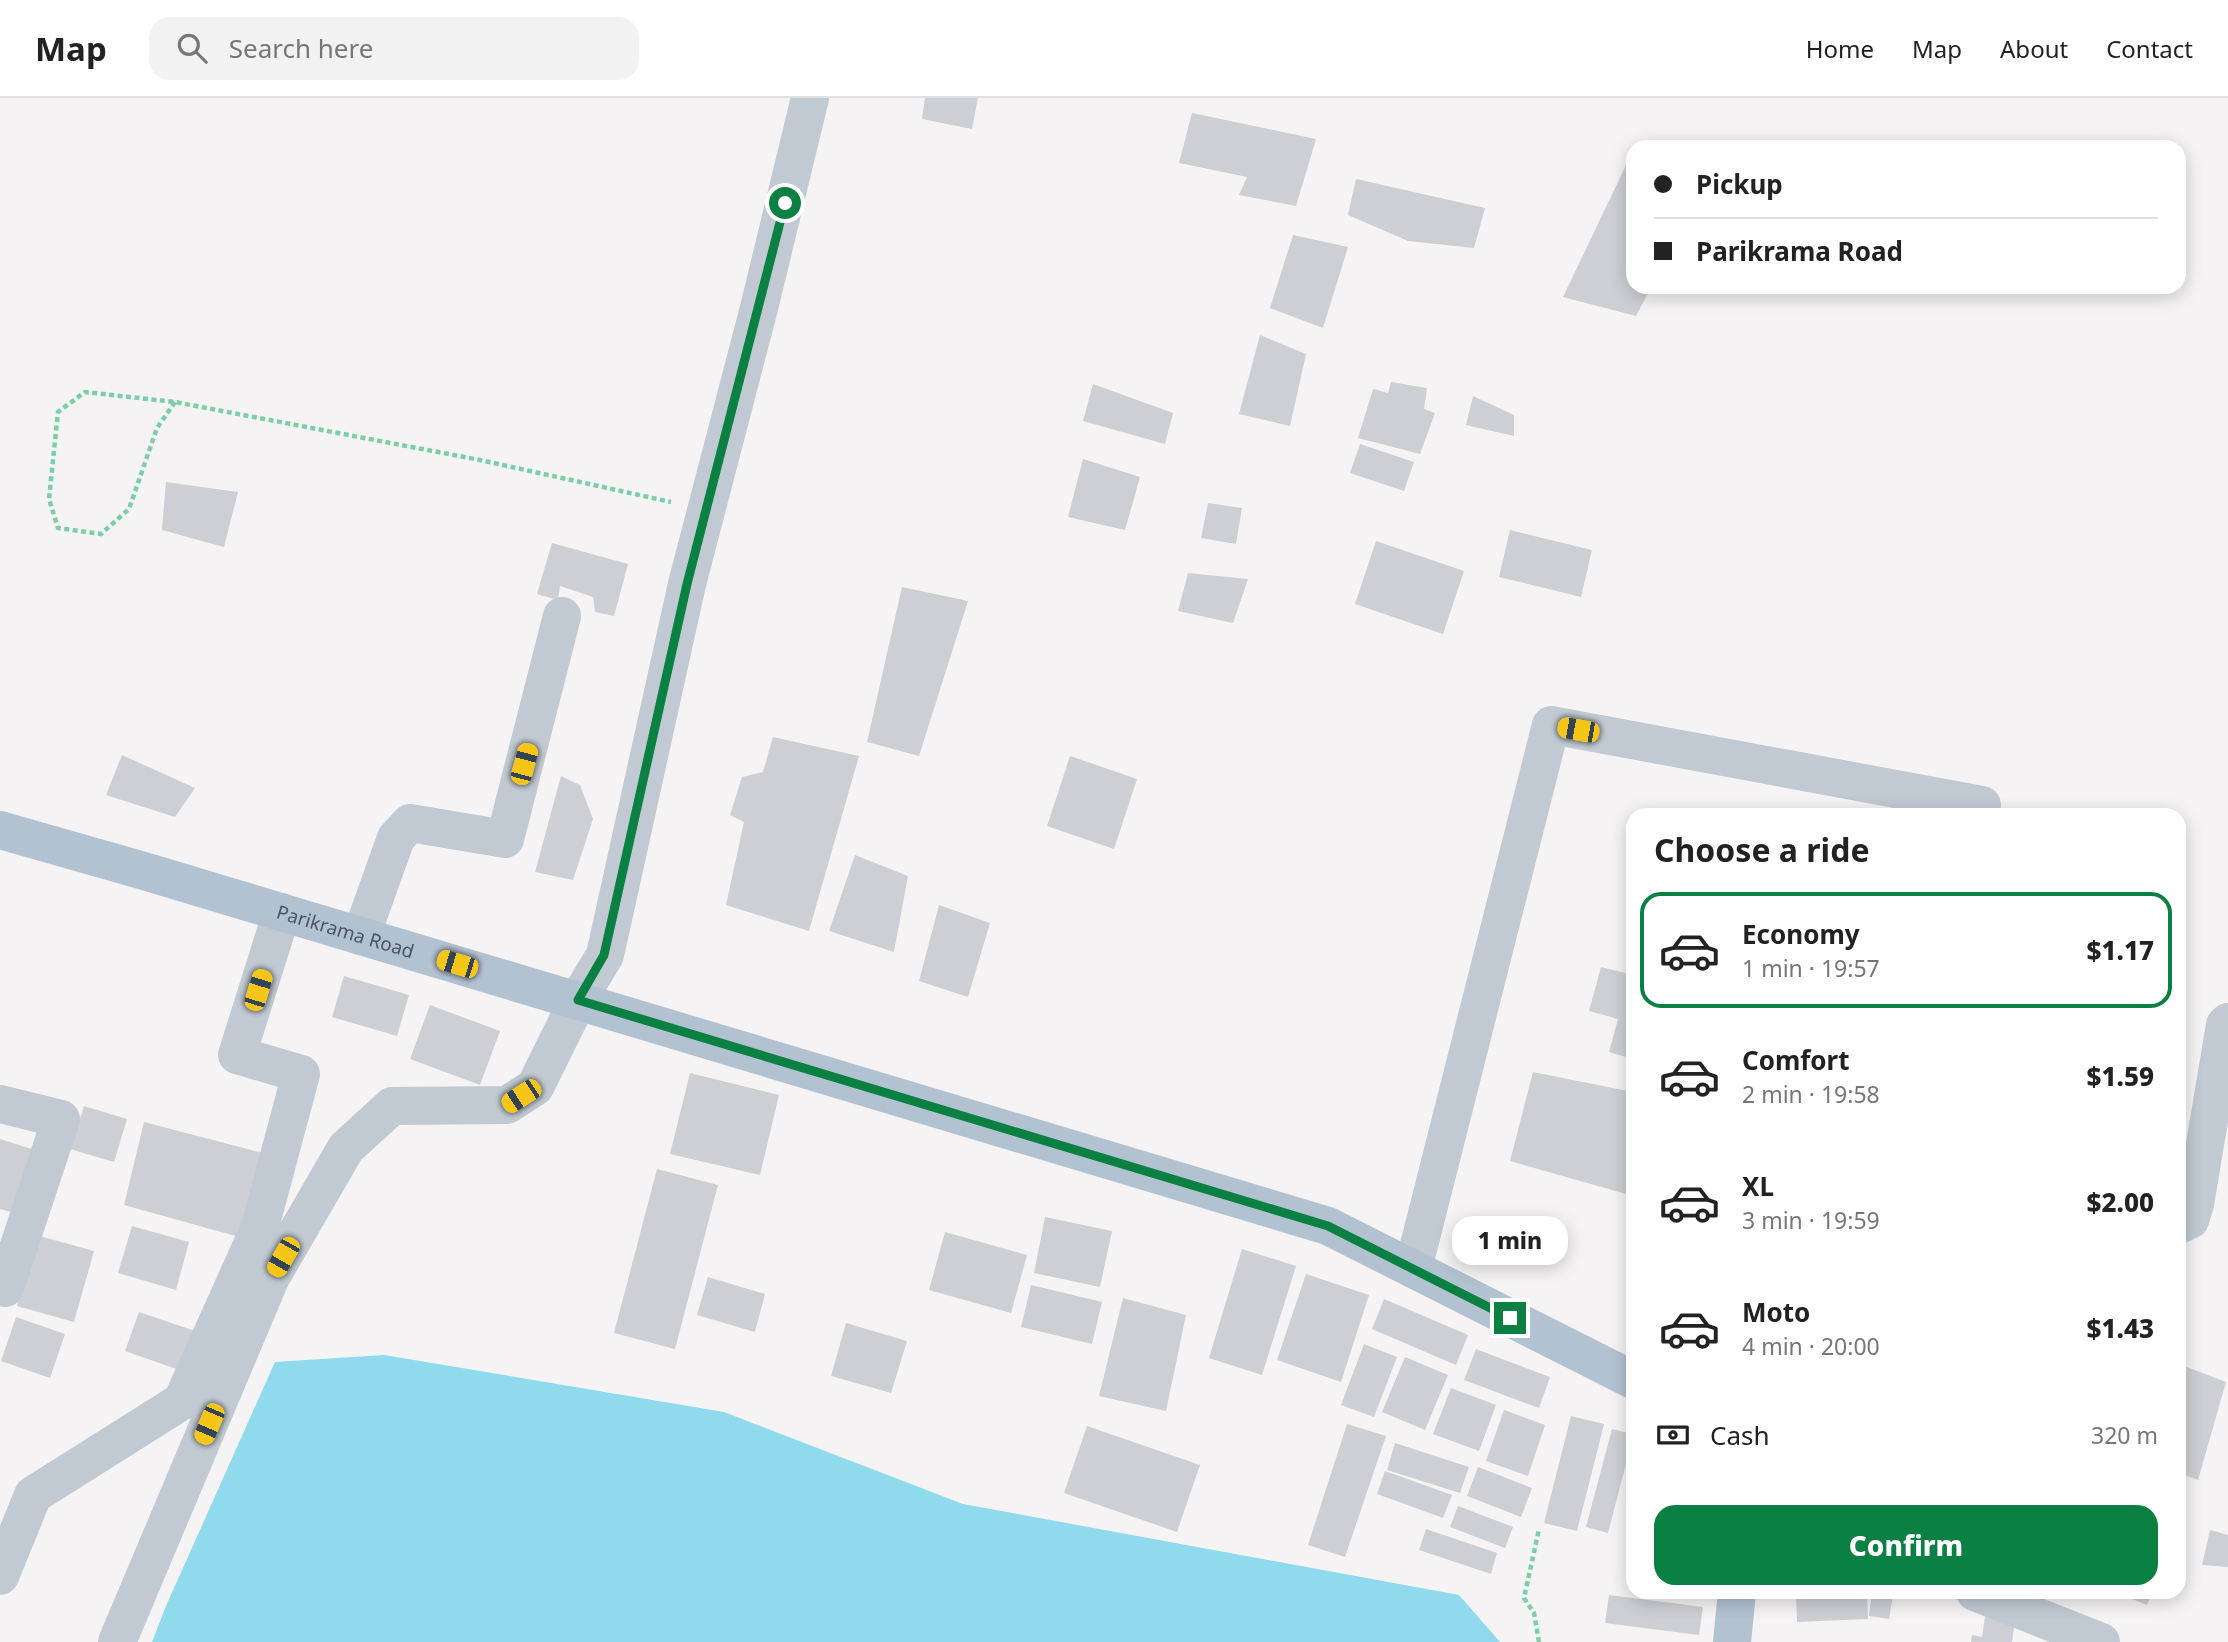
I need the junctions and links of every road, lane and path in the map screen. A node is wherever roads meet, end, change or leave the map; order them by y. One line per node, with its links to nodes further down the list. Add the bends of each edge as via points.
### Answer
1 (810, 98): 3 (street)
2 (174, 402): 2 (path, via 85,392 58,412 49,499 58,528 101,534 129,509 158,428); 3 (path)
3 (706, 509): 9 (street, via 604,955)
4 (562, 615): 8 (street, via 505,839 410,823 396,838)
5 (1982, 805): 13 (street, via 1551,725)
6 (0, 830): 7 (main road, Parikrama Road)
7 (282, 912): 8 (main road, Parikrama Road); 17 (street, via 237,1055 301,1074 260,1227 182,1401 33,1496)
8 (361, 936): 9 (main road, Parikrama Road)
9 (578, 1000): 13 (main road, Parikrama Road, via 1328,1226); 21 (street, via 535,1087 526,1093 507,1105 392,1106 346,1148 270,1279)
10 (2228, 1022): 12 (street, via 2195,1205)
11 (0, 1104): 14 (street, via 61,1119)
12 (2186, 1221)
13 (1413, 1269): 15 (main road, Parikrama Road)
14 (5, 1288)
15 (1626, 1376)
16 (1539, 1529): 22 (path, via 1524,1598 1534,1613)
17 (0, 1576)
18 (1736, 1599): 23 (main road)
19 (2009, 1599): 20 (street)
20 (2038, 1605): 24 (street)
21 (117, 1642)
22 (1539, 1642)
23 (1732, 1642)
24 (2101, 1642)

